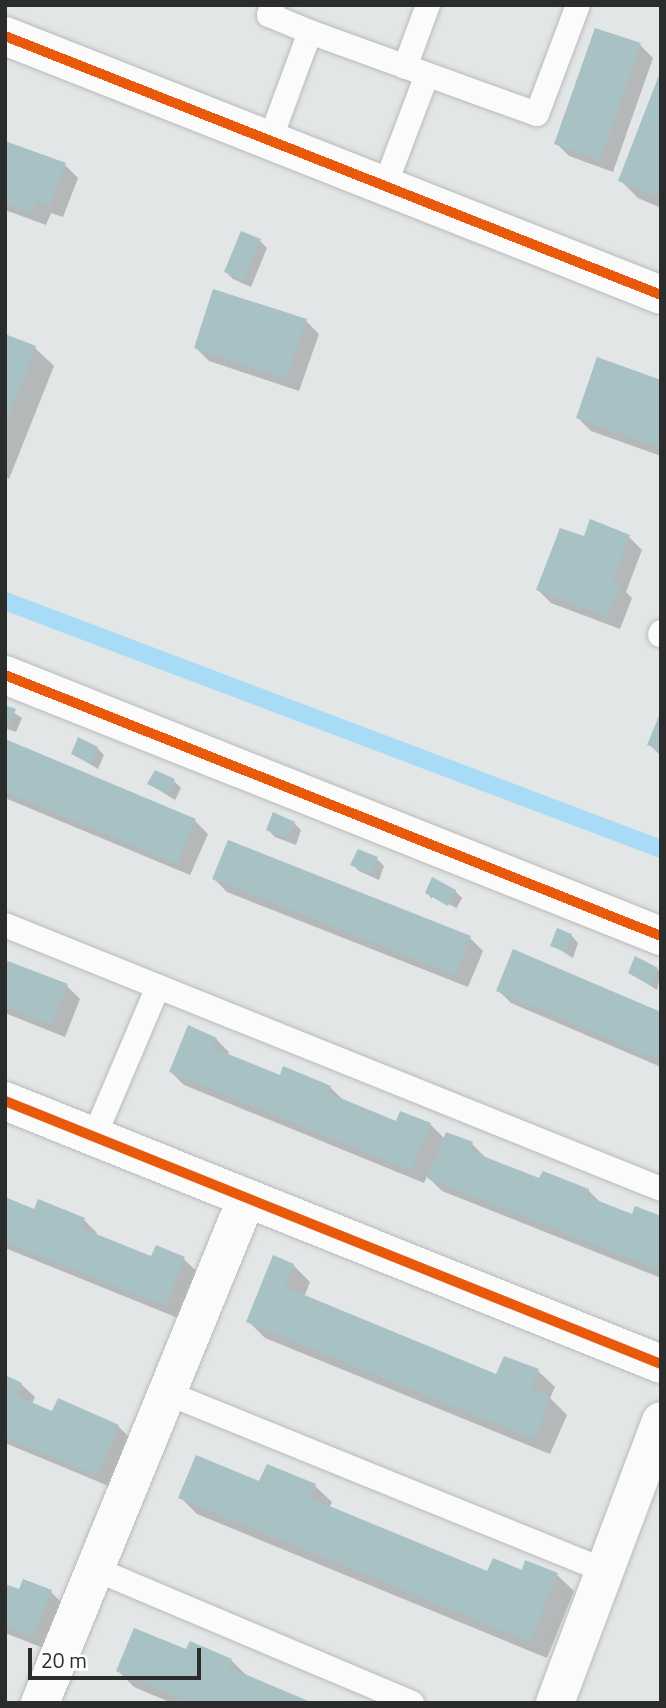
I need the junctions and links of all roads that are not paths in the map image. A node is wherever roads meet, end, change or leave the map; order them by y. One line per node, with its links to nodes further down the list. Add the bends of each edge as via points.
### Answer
1 (273, 5): 4 (lane, via 269,15)
2 (428, 5): 6 (lane)
3 (578, 5): 6 (lane, via 537,114)
4 (310, 32): 6 (lane); 7 (lane)
5 (5, 36): 7 (street)
6 (416, 71): 8 (lane)
7 (270, 140): 8 (street)
8 (384, 188): 9 (street)
9 (661, 295)
10 (5, 675): 12 (street)
11 (5, 925): 13 (lane)
12 (661, 936)
13 (158, 987): 15 (lane); 16 (lane)
14 (5, 1101): 15 (street)
15 (94, 1137): 17 (street)
16 (661, 1189)
17 (246, 1200): 18 (street); 19 (street)
18 (661, 1364)
19 (167, 1393): 21 (street); 22 (lane)
20 (661, 1421): 22 (street)
21 (95, 1569): 23 (street); 24 (lane)
22 (605, 1571): 25 (street)
23 (40, 1703)
24 (412, 1703)
25 (555, 1703)

